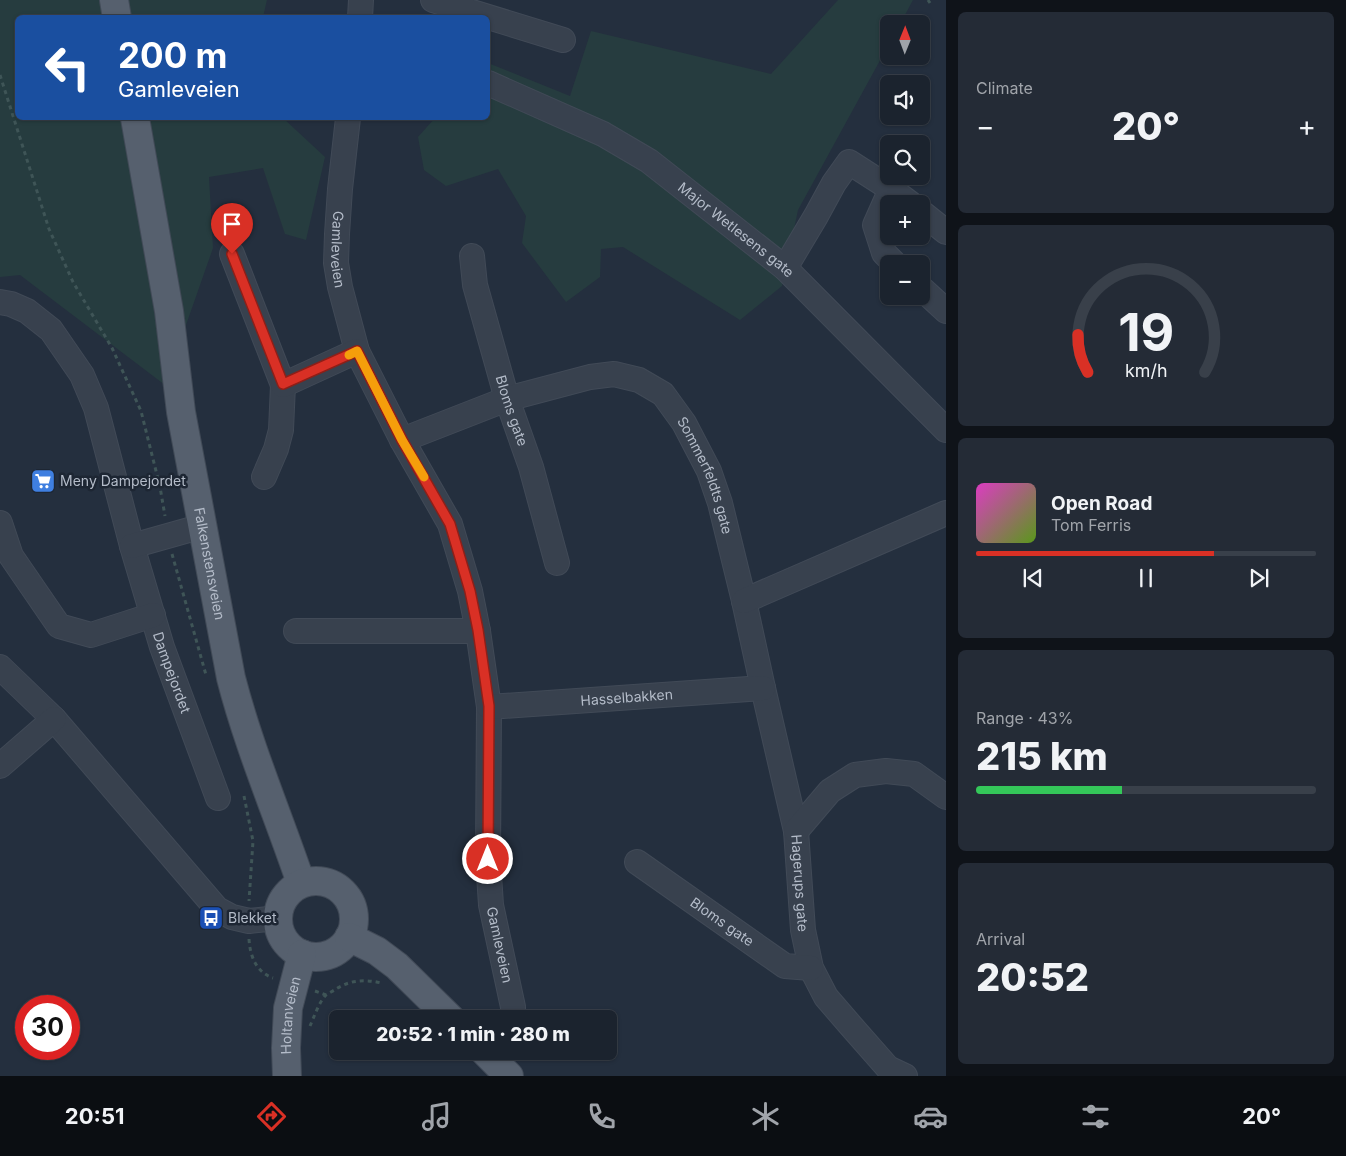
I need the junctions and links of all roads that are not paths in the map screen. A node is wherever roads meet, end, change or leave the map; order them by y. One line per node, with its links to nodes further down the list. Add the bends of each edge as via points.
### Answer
1 (114, 0): 4 (main road)
2 (361, 0): 5 (street)
3 (433, 0): 6 (street)
4 (116, 15)
5 (360, 15)
6 (482, 15)
7 (490, 18): 8 (street)
8 (563, 40)
9 (490, 84): 19 (street, Major Wetlesens gate, via 603,134 649,161)
10 (135, 120): 31 (main road, Falkenstensveien, via 169,311 181,412)
11 (348, 120): 23 (street, Gamleveien, via 336,263)
12 (891, 189): 13 (street); 17 (street, via 875,225); 19 (street, via 848,162)
13 (899, 195)
14 (930, 219): 15 (street)
15 (946, 232)
16 (232, 254): 24 (street)
17 (885, 255)
18 (472, 256): 25 (street, Bloms gate, via 475,285)
19 (785, 268): 26 (street, Major Wetlesens gate)
20 (930, 296): 22 (street)
21 (0, 302): 32 (street, Dampejordet, via 27,311 51,330 82,376 96,408)
22 (946, 311)
23 (357, 351): 24 (street); 27 (street, Gamleveien)
24 (283, 384): 28 (street, via 281,430)
25 (507, 399): 27 (street, Sommerfeldts gate); 33 (street, Bloms gate, via 531,467); 34 (street, Sommerfeldts gate, via 590,377 614,374 639,380 663,394 684,423 709,471)
26 (946, 430)
27 (402, 440): 36 (street, Gamleveien, via 450,524)
28 (264, 477)
29 (946, 513): 34 (street)
30 (0, 524): 35 (street, via 11,556 59,626 90,635)
31 (203, 526): 32 (street); 47 (main road, Falkenstensveien, via 239,710)
32 (132, 546): 35 (street, Dampejordet)
33 (557, 563)
34 (744, 601): 39 (street, Sommerfeldts gate)
35 (152, 615): 44 (street, Dampejordet)
36 (478, 630): 37 (street); 40 (street, Gamleveien)
37 (296, 631)
38 (0, 667): 41 (street)
39 (763, 688): 40 (street, Hasselbakken); 45 (street, Sommerfeldts gate)
40 (489, 706): 53 (street, Gamleveien, via 488,859 491,905)
41 (54, 719): 42 (street); 48 (street, via 217,908 248,921)
42 (0, 766)
43 (946, 797): 45 (street, Hagerups gate, via 914,774 886,771 855,776 830,791)
44 (218, 798)
45 (796, 830): 51 (street, Hagerups gate, via 803,930)
46 (637, 862): 51 (street, Bloms gate, via 785,966)
47 (301, 883): 48 (main road, via 284,897); 49 (main road, via 324,881 344,893 354,914)
48 (277, 918): 50 (main road, via 284,940)
49 (349, 937): 50 (main road, via 334,952 323,956); 52 (main road, via 378,951 397,966)
50 (302, 954): 55 (main road, Holtanveien, via 288,1008)
51 (811, 968): 54 (street, Hagerups gate, via 826,997)
52 (441, 1010)
53 (513, 1010)
54 (890, 1073)
55 (287, 1076)

